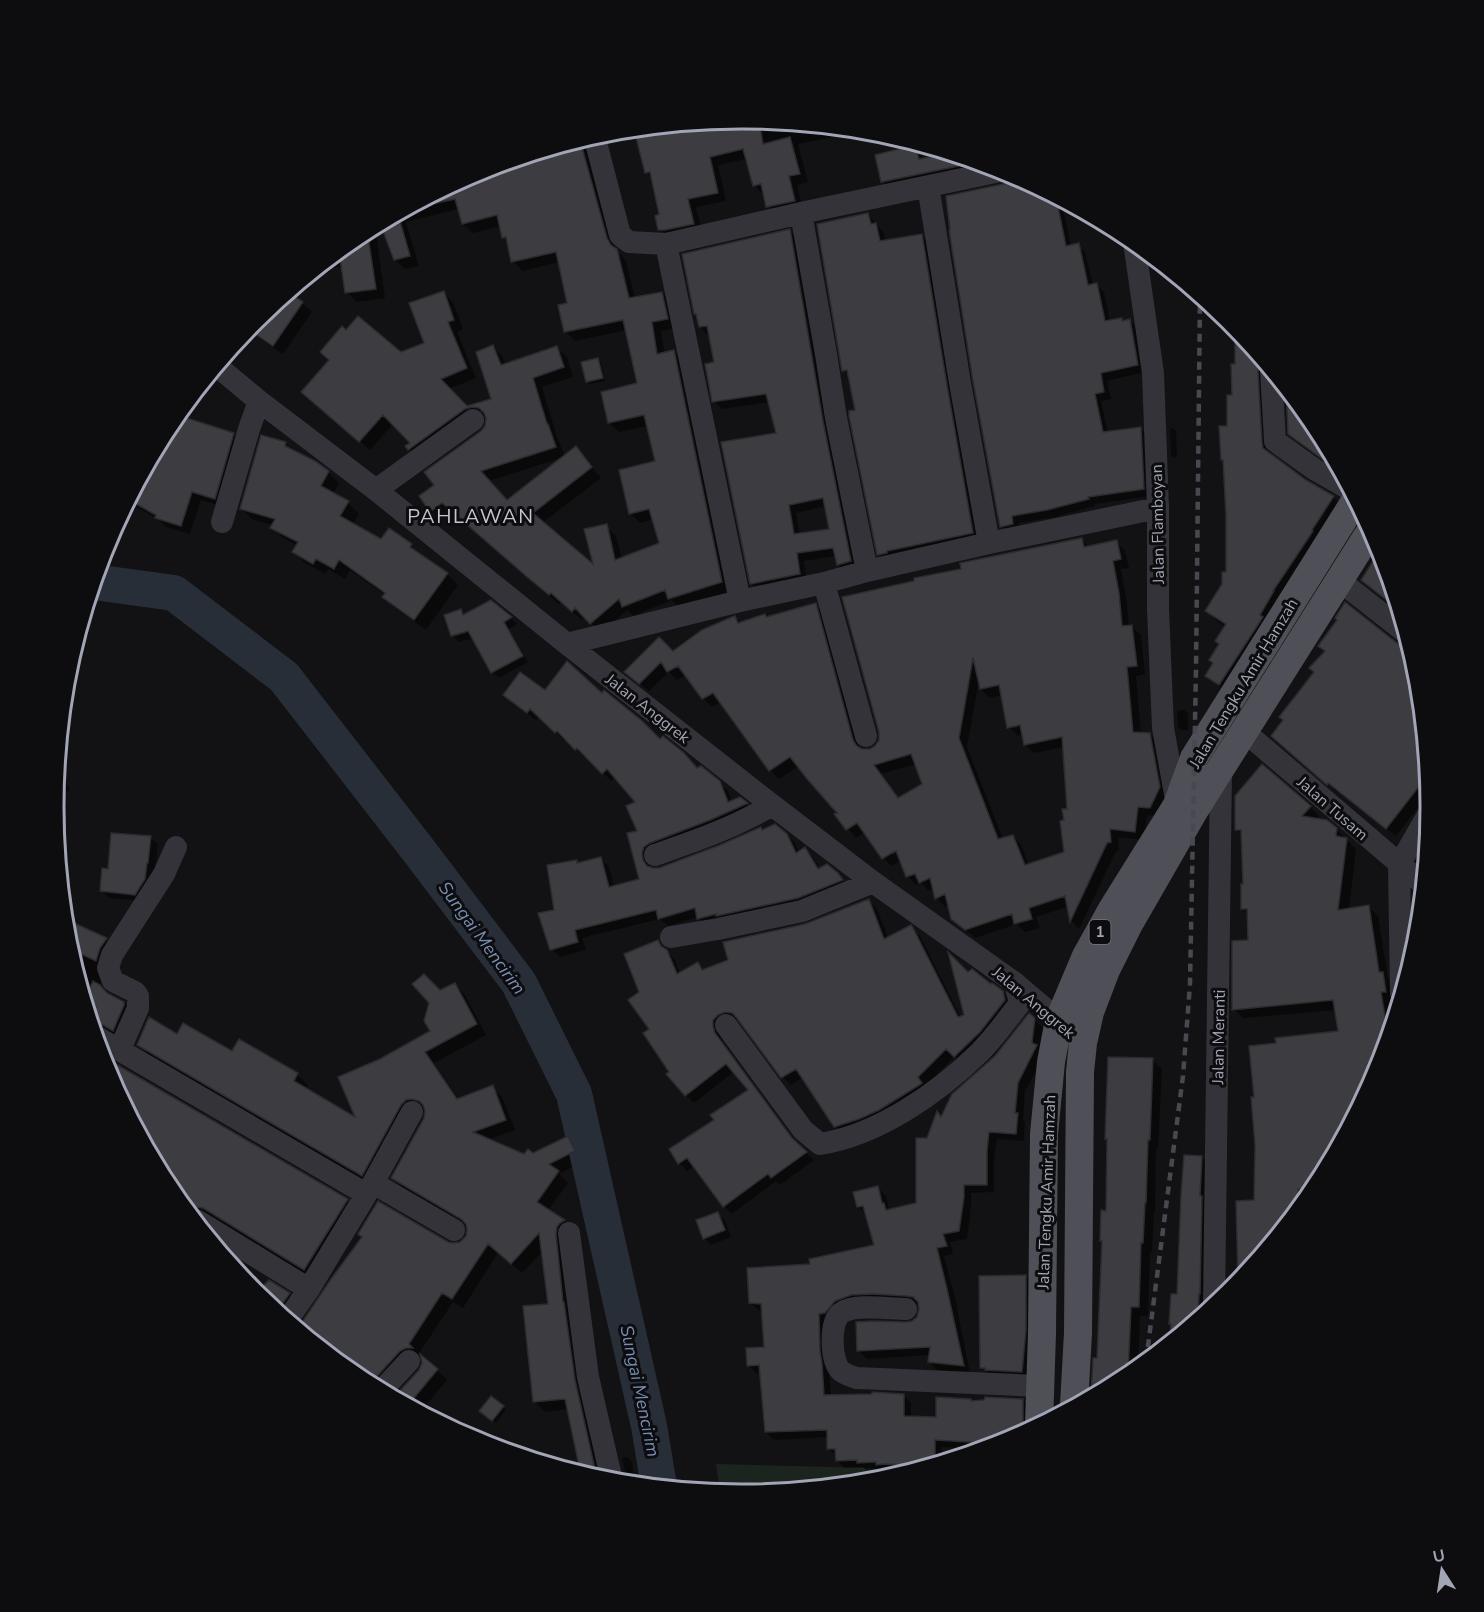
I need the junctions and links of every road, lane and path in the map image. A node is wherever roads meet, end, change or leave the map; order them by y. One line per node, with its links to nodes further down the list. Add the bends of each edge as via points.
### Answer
1 (597, 145): 5 (street, via 620,235 629,242)
2 (986, 174): 3 (street)
3 (928, 186): 4 (street); 17 (street)
4 (801, 213): 5 (street); 18 (street)
5 (666, 244): 21 (street)
6 (1136, 256): 13 (street, Jalan Flamboyan, via 1153,374)
7 (223, 371): 9 (street, Jalan Anggrek)
8 (1272, 385): 11 (street, via 1275,441)
9 (259, 401): 12 (street, Jalan Anggrek); 15 (street)
10 (473, 420): 12 (street)
11 (1337, 482)
12 (376, 490): 23 (street, Jalan Anggrek)
13 (1158, 508): 17 (street); 28 (street, Jalan Flamboyan, via 1163,729)
14 (1351, 508): 28 (main road, Jalan Tengku Amir Hamzah / 1, via 1194,758)
15 (222, 522)
16 (1365, 540): 19 (main road, Jalan Tengku Amir Hamzah / 1)
17 (988, 543): 18 (street)
18 (867, 571): 20 (street)
19 (1340, 580): 22 (street); 24 (main road, Jalan Tengku Amir Hamzah / 1)
20 (824, 583): 21 (street); 25 (street)
21 (740, 601): 23 (street)
22 (1394, 623)
23 (567, 644): 27 (street, Jalan Anggrek)
24 (1245, 732): 26 (main road, Jalan Tengku Amir Hamzah / 1); 32 (street, Jalan Tusam)
25 (866, 736)
26 (1221, 770): 41 (main road, Jalan Tengku Amir Hamzah / 1, via 1129,924 1102,980); 49 (street, Jalan Meranti)
27 (772, 805): 31 (street, via 706,837); 34 (street, Jalan Anggrek)
28 (1177, 805): 38 (main road, Jalan Tengku Amir Hamzah / 1, via 1086,956)
29 (1419, 831): 32 (street)
30 (176, 847): 42 (street, via 108,968 113,981 138,996 138,1008)
31 (655, 855)
32 (1399, 865): 33 (street, Jalan Tusam); 36 (street)
33 (1415, 878)
34 (873, 882): 35 (street, via 802,911); 37 (street, Jalan Anggrek)
35 (671, 937)
36 (1401, 962)
37 (1015, 983): 38 (street, Jalan Anggrek); 39 (street, via 1020,1003 979,1053 929,1096 869,1130 820,1144 802,1130)
38 (1059, 1020): 41 (street, Jalan Anggrek); 54 (main road, Jalan Tengku Amir Hamzah / 1, via 1044,1134)
39 (726, 1025)
40 (107, 1042): 42 (street)
41 (1083, 1042): 55 (main road, Jalan Tengku Amir Hamzah / 1, via 1079,1083)
42 (120, 1049): 44 (street)
43 (412, 1112): 44 (street)
44 (369, 1188): 45 (street); 48 (street)
45 (453, 1230)
46 (216, 1232): 48 (street)
47 (569, 1233): 57 (street, via 588,1377)
48 (309, 1288): 51 (street)
49 (1214, 1291)
50 (906, 1309): 54 (street, via 852,1308 840,1314 834,1322 833,1334 834,1360 839,1369 857,1378)
51 (292, 1313)
52 (409, 1361): 53 (street)
53 (388, 1383)
54 (1041, 1386): 56 (main road, Jalan Tengku Amir Hamzah / 1)
55 (1074, 1397)
56 (1039, 1415)
57 (609, 1470)

